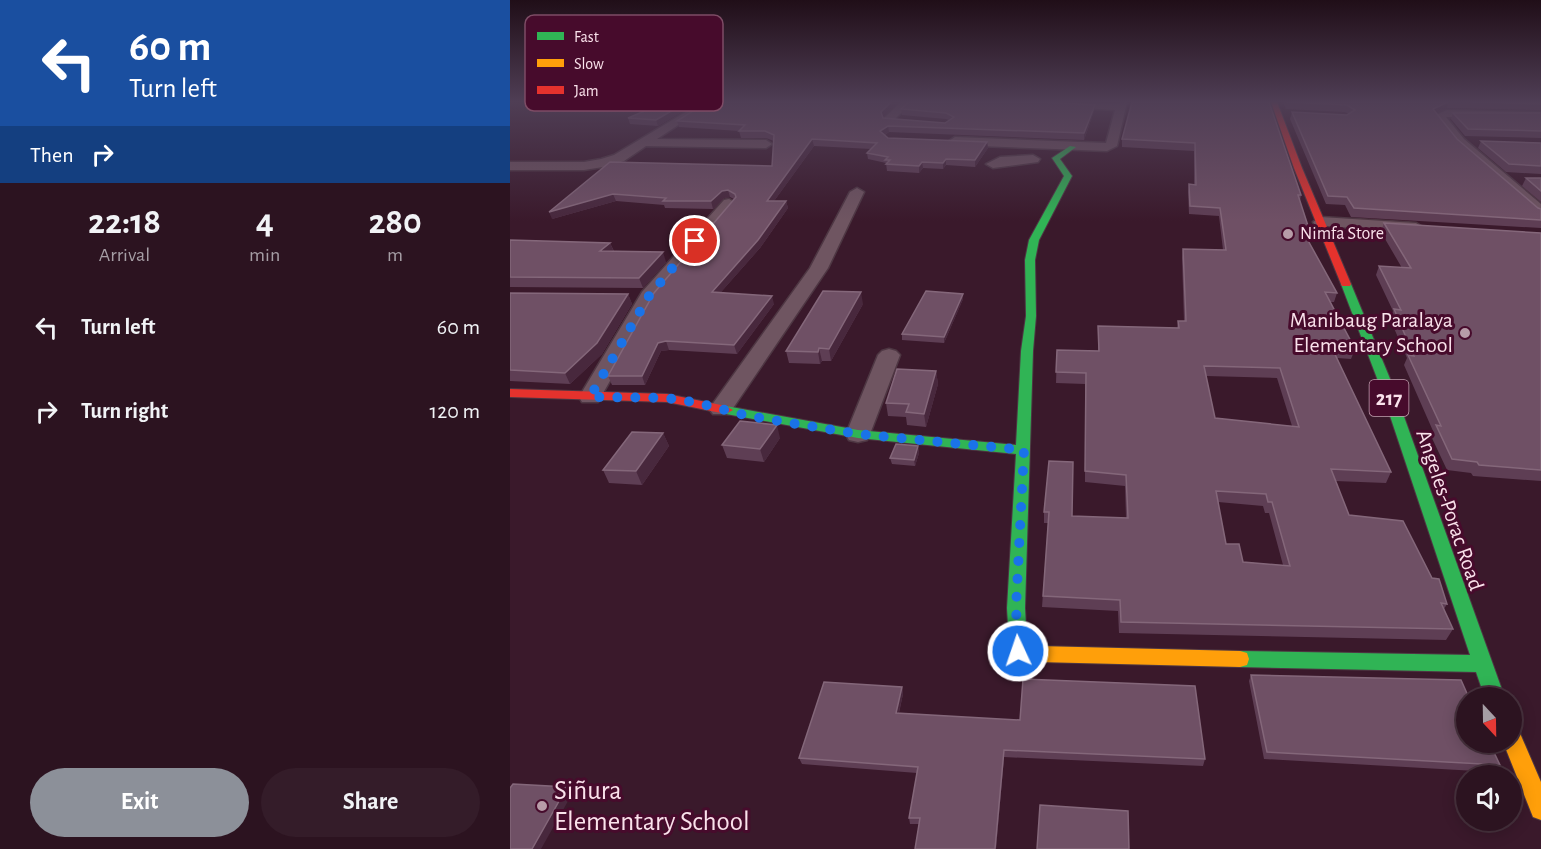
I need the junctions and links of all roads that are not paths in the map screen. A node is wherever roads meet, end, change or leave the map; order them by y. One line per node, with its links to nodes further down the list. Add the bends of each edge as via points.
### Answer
1 (643, 142): 7 (street); 11 (street, via 619,159 603,163)
2 (957, 142): 8 (street)
3 (1094, 142): 8 (street)
4 (1290, 142): 17 (street, Angeles-Porac Road / 217)
5 (1460, 142): 6 (street); 12 (street)
6 (1483, 142)
7 (766, 144)
8 (1072, 147): 9 (street)
9 (1056, 160): 10 (street, via 1008,160); 26 (street, via 1068,176 1034,240 1030,260)
10 (993, 164)
11 (510, 166)
12 (1502, 178): 13 (street); 16 (street)
13 (1522, 179)
14 (857, 192): 24 (street, via 819,268)
15 (729, 203): 20 (street)
16 (1541, 212)
17 (1321, 222): 18 (street); 27 (street, Angeles-Porac Road / 217, via 1378,363)
18 (1437, 229)
19 (627, 296): 20 (street)
20 (649, 296): 23 (street)
21 (889, 355): 25 (street)
22 (510, 393): 23 (street)
23 (590, 397): 24 (street, via 667,398)
24 (721, 409): 25 (street)
25 (858, 434): 26 (street)
26 (1024, 450): 27 (street, via 1016,608 1018,651)
27 (1482, 664): 28 (street, Angeles-Porac Road / 217)
28 (1491, 687)
29 (1518, 753): 30 (street)
30 (1541, 809)

